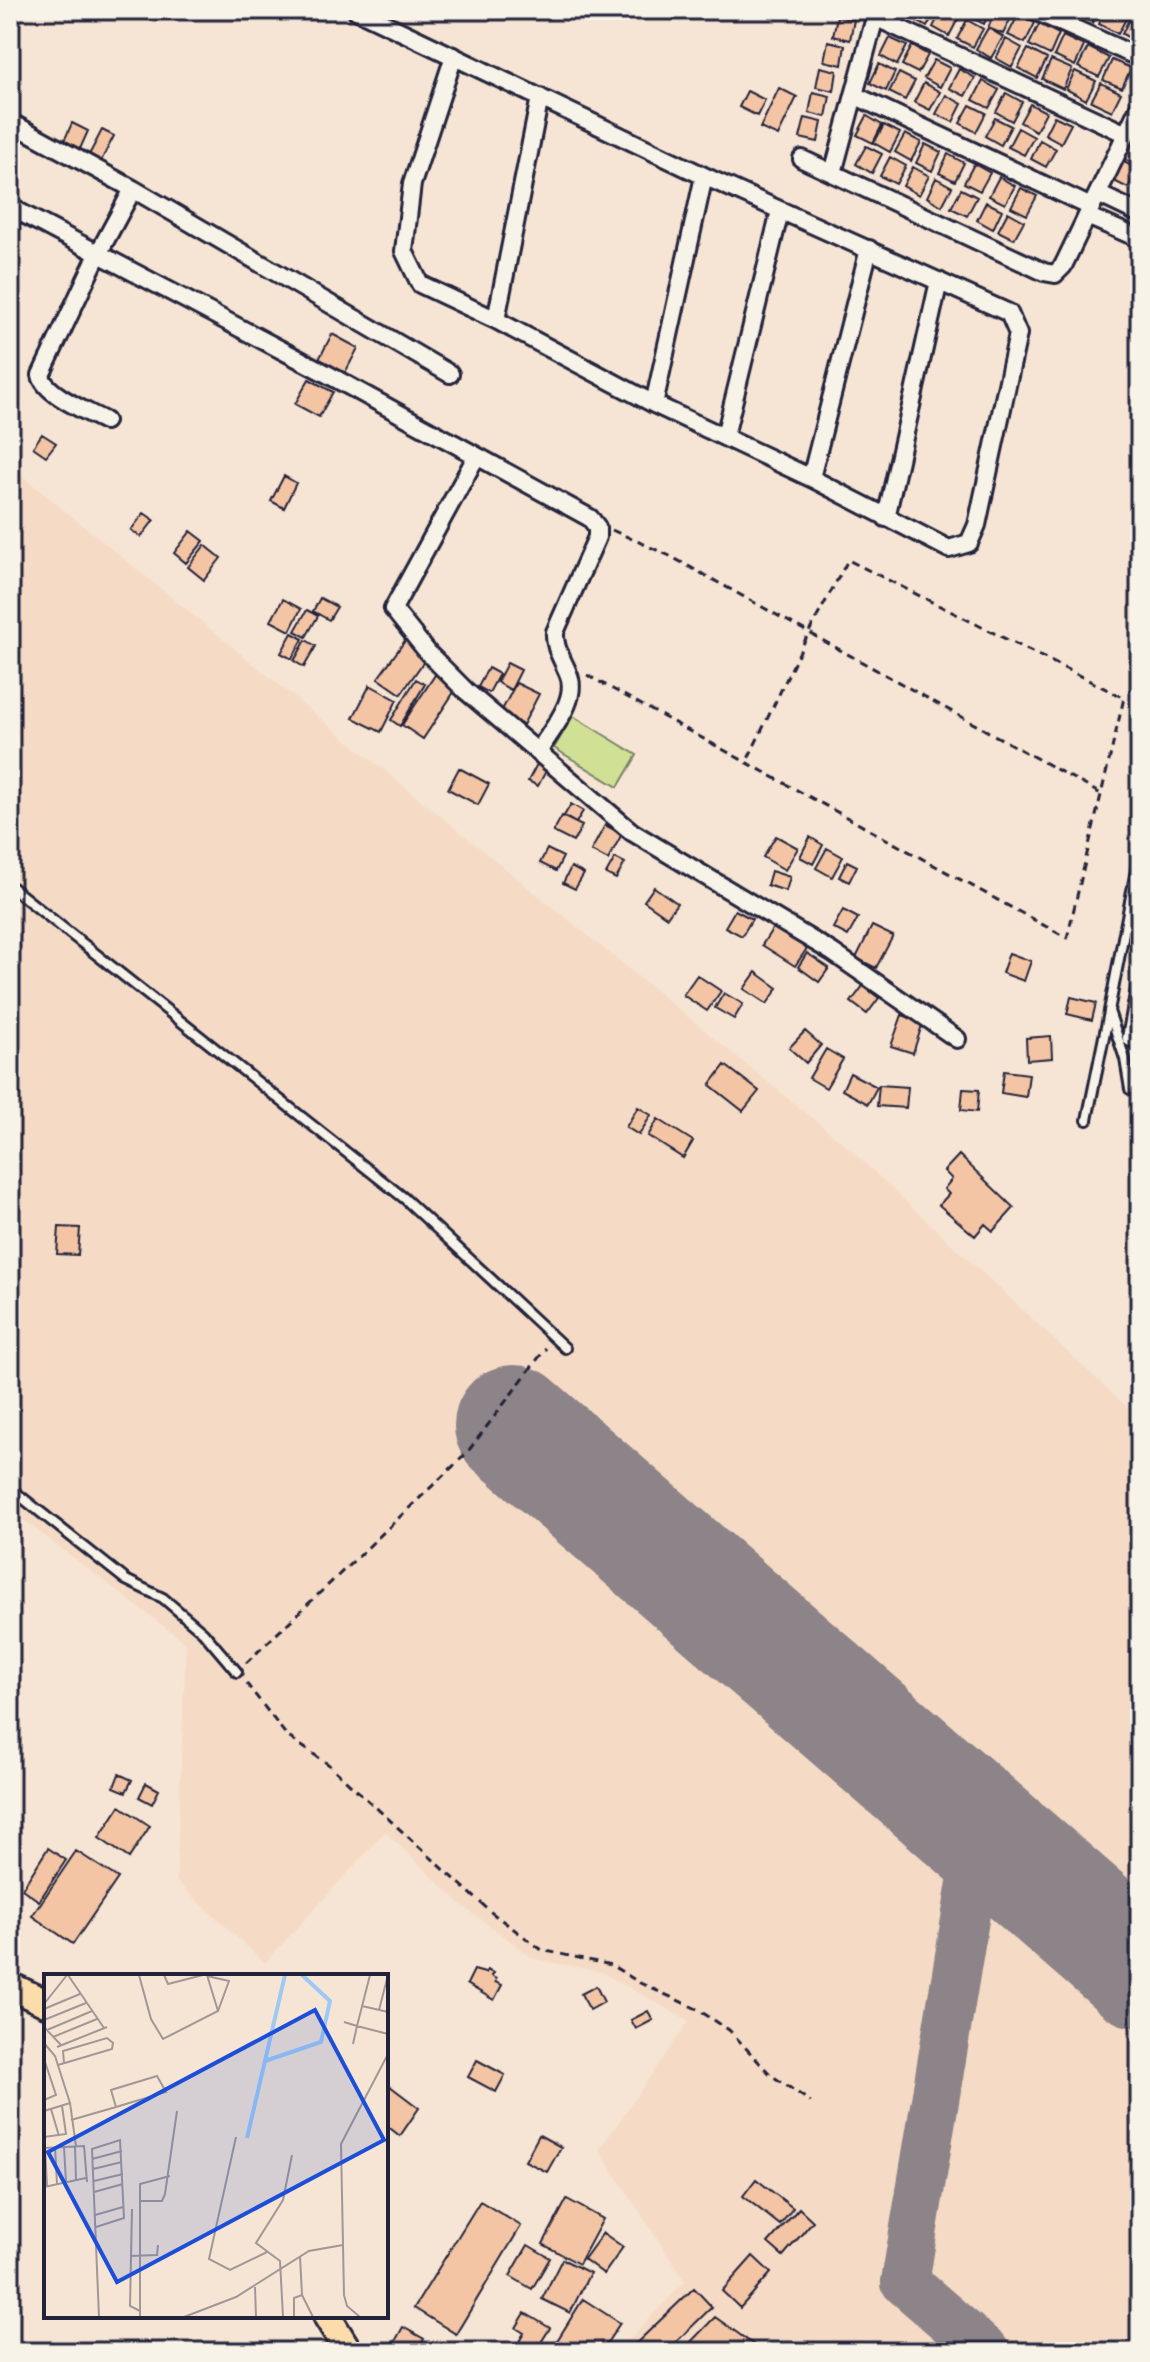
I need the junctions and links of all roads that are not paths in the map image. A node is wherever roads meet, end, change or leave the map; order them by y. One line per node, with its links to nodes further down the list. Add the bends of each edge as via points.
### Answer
1 (356, 10): 4 (street)
2 (1033, 10): 5 (street)
3 (876, 13): 6 (street); 10 (street)
4 (454, 56): 7 (street); 24 (street, via 412,184 404,251 420,284)
5 (1140, 58)
6 (854, 95): 12 (street); 15 (street)
7 (540, 97): 13 (street); 24 (street)
8 (1140, 105): 10 (street)
9 (10, 122): 14 (street)
10 (1126, 134): 15 (street)
11 (802, 159): 12 (street)
12 (833, 173): 15 (street, via 1051,274 1063,266)
13 (704, 176): 17 (street); 26 (street)
14 (133, 189): 22 (street); 25 (street)
15 (1092, 205): 18 (street); 19 (street)
16 (10, 207): 22 (street)
17 (780, 211): 21 (street); 28 (street)
18 (1136, 211): 19 (street)
19 (1121, 231): 20 (street)
20 (1140, 239)
21 (869, 249): 23 (street); 30 (street)
22 (98, 254): 27 (street, via 41,375 54,393); 29 (street)
23 (939, 281): 31 (street); 31 (street, via 1009,313 1018,334 977,525 969,543 949,549)
24 (496, 320): 26 (street)
25 (450, 374)
26 (654, 404): 28 (street)
27 (105, 421)
28 (725, 436): 30 (street)
29 (476, 457): 32 (street, via 393,609 466,691); 32 (street, via 580,511 597,527 593,549 555,632 554,643 572,691)
30 (811, 478): 31 (street)
31 (886, 518)
32 (538, 752): 38 (street, via 632,832 832,952)
33 (1140, 849): 36 (lane)
34 (10, 886): 41 (lane, via 404,1198)
35 (1140, 989): 37 (street, via 1131,1038)
36 (1109, 1011): 39 (lane, via 1130,1089); 40 (lane)
37 (1140, 1038)
38 (957, 1039)
39 (1140, 1089)
40 (1087, 1120)
41 (565, 1348)
42 (10, 1488): 43 (lane, via 126,1580 163,1598 203,1632)
43 (237, 1672)
44 (10, 1986): 45 (main road)
45 (44, 2002)
46 (328, 2318): 47 (main road)
47 (349, 2352)

